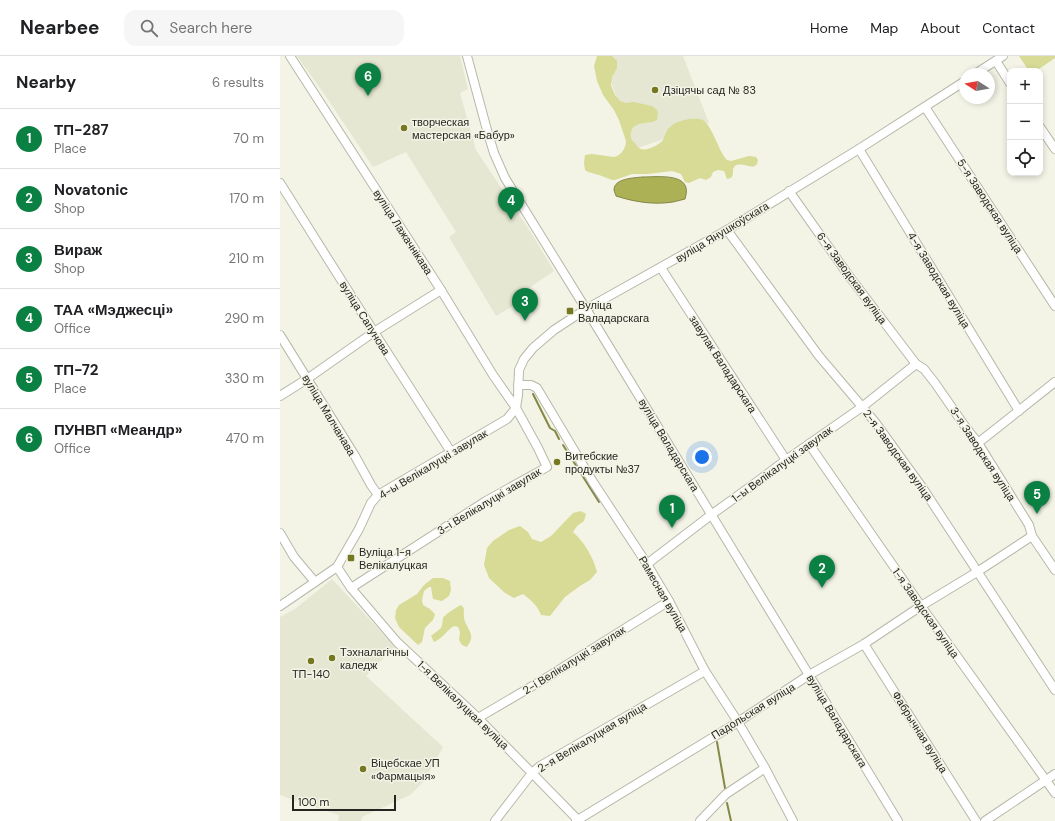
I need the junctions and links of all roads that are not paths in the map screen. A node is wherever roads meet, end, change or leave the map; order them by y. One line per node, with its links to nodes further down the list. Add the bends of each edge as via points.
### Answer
1 (290, 56): 15 (street, вуліца Лажачнікава)
2 (467, 56): 17 (street, вуліца Валадарскага, via 486,130 504,178)
3 (999, 58): 4 (street); 5 (street)
4 (984, 68)
5 (1007, 76)
6 (959, 85): 7 (street, вуліца Янушкоўскага)
7 (925, 107): 9 (street, вуліца Янушкоўскага); 16 (street, 5-я Заводская вуліца)
8 (1043, 131): 10 (street)
9 (859, 149): 12 (street, вуліца Янушкоўскага); 27 (street, 4-я Заводская вуліца)
10 (1055, 149)
11 (280, 183): 18 (street, вуліца Сапунова)
12 (789, 192): 13 (street, вуліца Янушкоўскага); 20 (street, 6-я Заводская вуліца)
13 (727, 230): 14 (street, вуліца Янушкоўскага); 25 (street, 2-я Заводская вуліца, via 819,356)
14 (661, 268): 17 (street, вуліца Янушкоўскага); 31 (street, завулак Валадарскага)
15 (441, 290): 18 (street); 26 (street, вуліца Лажачнікава)
16 (1055, 306)
17 (586, 309): 23 (street, вуліца Янушкоўскага, via 554,330 533,348 519,370); 34 (street, вуліца Валадарскага)
18 (374, 332): 21 (street); 30 (street, вуліца Сапунова)
19 (280, 334): 21 (street, вуліца Малчанава)
20 (916, 364): 25 (street, 1-ы Велікалуцкі завулак); 28 (street, 3-я Заводская вуліца, via 936,383)
21 (308, 379): 24 (street); 33 (street, вуліца Малчанава)
22 (1055, 382): 27 (street)
23 (518, 385): 26 (street, вуліца Янушкоўскага); 37 (street, Рамесная вуліца, via 531,385 537,388 593,482)
24 (280, 396)
25 (862, 407): 29 (street, 1-ы Велікалуцкі завулак); 40 (street, 2-я Заводская вуліца, via 922,487)
26 (516, 408): 30 (street, 4-ы Велікалуцкі завулак, via 507,419); 32 (street, вуліца Лажачнікава)
27 (1019, 411): 28 (street)
28 (978, 443): 36 (street, 3-я Заводская вуліца, via 1029,525)
29 (809, 444): 31 (street, 1-ы Велікалуцкі завулак); 45 (street, 1-я Заводская вуліца)
30 (451, 452): 33 (street, 4-ы Велікалуцкі завулак)
31 (786, 460): 34 (street, 1-ы Велікалуцкі завулак)
32 (547, 467): 42 (street, 3-і Велікалуцкі завулак, via 486,501)
33 (378, 495): 38 (street, 4-ы Велікалуцкі завулак, via 371,503)
34 (711, 515): 37 (street, 1-ы Велікалуцкі завулак); 48 (street, вуліца Валадарскага)
35 (280, 533): 41 (street, via 294,557)
36 (1032, 536): 39 (street, 3-я Заводская вуліца); 40 (street, Падольская вуліца)
37 (647, 564): 43 (street, Рамесная вуліца)
38 (337, 567): 41 (street, 4-ы Велікалуцкі завулак); 42 (street, 1-я Велікалуцкая вуліца)
39 (1055, 570)
40 (977, 572): 45 (street, Падольская вуліца); 49 (street, 2-я Заводская вуліца)
41 (315, 582): 44 (street, 4-ы Велікалуцкі завулак)
42 (351, 588): 50 (street, 1-я Велікалуцкая вуліца, via 397,642)
43 (669, 601): 47 (street, Рамесная вуліца); 50 (street, 2-і Велікалуцкі завулак)
44 (280, 606)
45 (921, 606): 46 (street, Падольская вуліца); 55 (street, 1-я Заводская вуліца)
46 (864, 644): 48 (street, Падольская вуліца); 62 (street, Фабрычная вуліца)
47 (705, 671): 51 (street, Рамесная вуліца); 53 (street, 2-я Велікалуцкая вуліца)
48 (810, 675): 51 (street, Падольская вуліца); 61 (street, вуліца Валадарскага)
49 (1055, 690)
50 (478, 718): 53 (street, 1-я Велікалуцкая вуліца)
51 (738, 722): 52 (street, Рамесная вуліца); 57 (street, Падольская вуліца)
52 (765, 768): 58 (street, Рамесная вуліца); 60 (street, via 726,794)
53 (532, 773): 57 (street, 1-я Велікалуцкая вуліца); 59 (street, 2-я Велікалуцкая вуліца)
54 (1055, 774): 55 (street)
55 (1046, 780): 56 (street, 1-я Заводская вуліца); 63 (street)
56 (1055, 793)
57 (578, 820)
58 (789, 820)
59 (495, 821)
60 (700, 821)
61 (898, 821)
62 (976, 821)
63 (986, 821)

